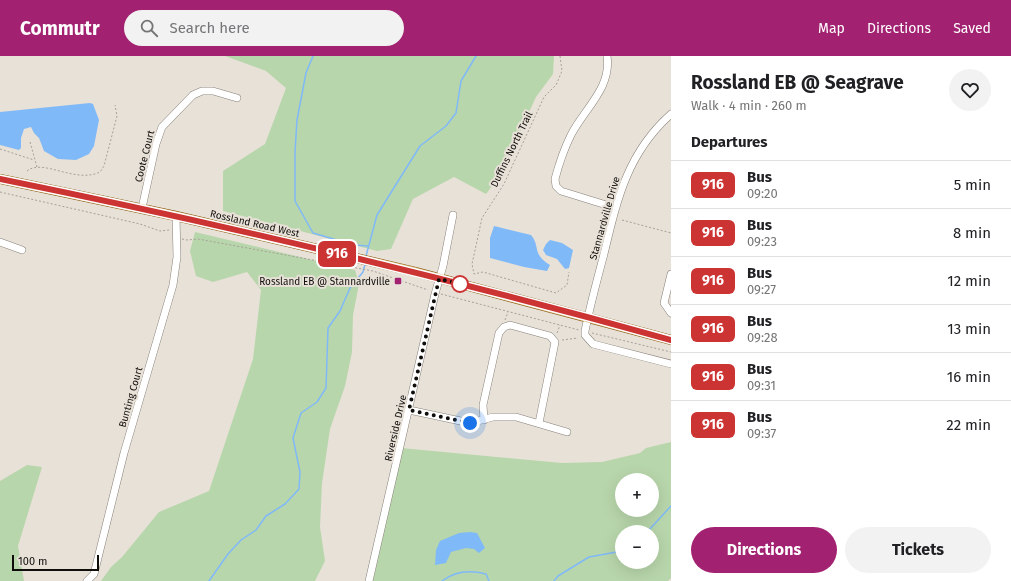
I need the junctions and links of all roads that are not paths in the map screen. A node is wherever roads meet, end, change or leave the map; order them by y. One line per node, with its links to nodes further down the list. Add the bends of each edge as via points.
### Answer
1 (607, 56): 6 (street, via 606,77 600,92 571,135 555,179 560,191)
2 (237, 98): 5 (street, Coote Court, via 213,91 202,91 193,95 162,127)
3 (671, 114): 6 (street, Stannardville Drive, via 657,128 632,163 624,179)
4 (0, 179): 5 (main road, Rossland Road West)
5 (142, 208): 8 (main road, Rossland Road West)
6 (616, 208): 14 (street, Stannardville Drive)
7 (453, 215): 12 (street, Riverside Drive)
8 (176, 216): 12 (main road, Rossland Road West, via 345,256 373,266 416,272); 21 (street, Bunting Court, via 177,257 173,285 124,454 94,574)
9 (0, 242): 10 (street)
10 (22, 250)
11 (671, 274): 13 (street, via 664,303)
12 (439, 279): 14 (main road, Rossland Road West); 17 (street, Riverside Drive)
13 (671, 313)
14 (588, 317): 15 (main road, Rossland Road West); 16 (street, via 586,334 593,344)
15 (671, 340)
16 (671, 364)
17 (409, 410): 18 (street, via 470,423); 22 (street, Riverside Drive)
18 (484, 420): 19 (street, via 503,416); 19 (street, via 483,405 501,330 510,325 550,336 556,346)
19 (539, 423): 20 (street)
20 (567, 432)
21 (87, 581)
22 (369, 581)

